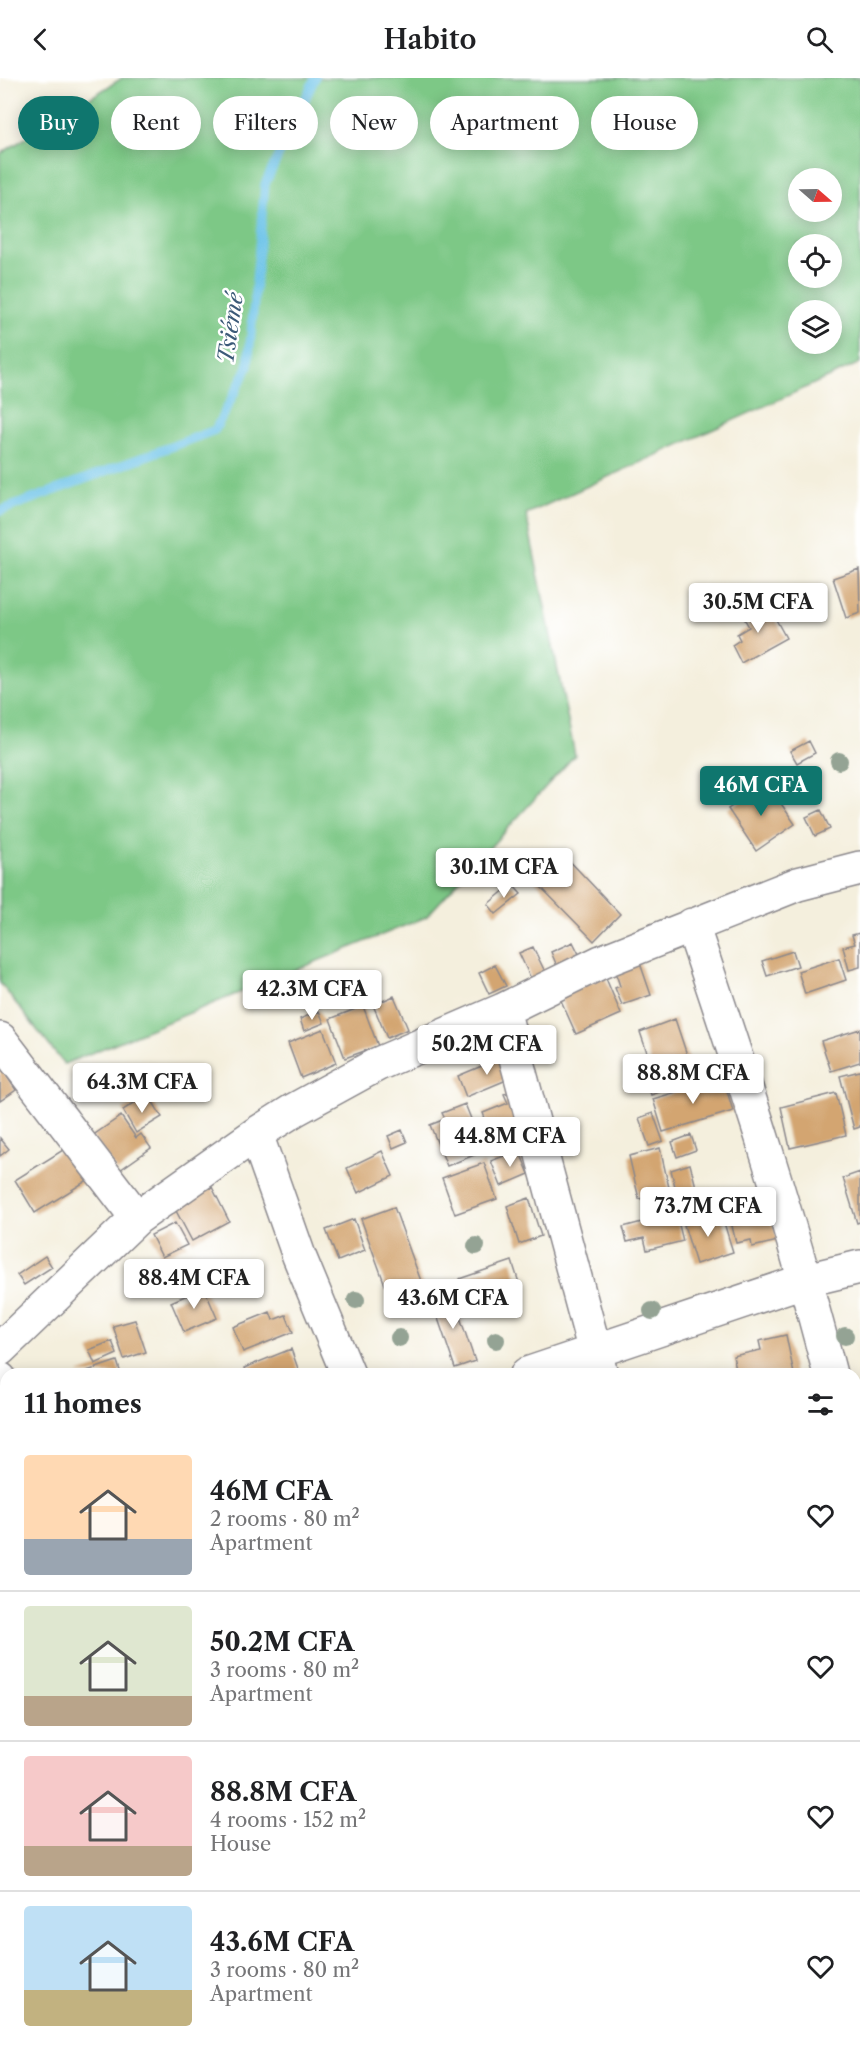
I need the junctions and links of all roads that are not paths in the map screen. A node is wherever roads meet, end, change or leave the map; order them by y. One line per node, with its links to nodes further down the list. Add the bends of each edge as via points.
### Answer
1 (860, 868): 2 (street, via 798,884)
2 (692, 925): 3 (street, via 601,962); 8 (street)
3 (503, 1010): 5 (street, via 378,1064); 10 (street)
4 (0, 1039): 6 (street)
5 (256, 1134): 6 (street); 11 (street, via 298,1256)
6 (137, 1218): 9 (street)
7 (860, 1267): 8 (street)
8 (806, 1280): 10 (street); 13 (street)
9 (0, 1349)
10 (598, 1362): 12 (street)
11 (345, 1368)
12 (562, 1368)
13 (828, 1368)

